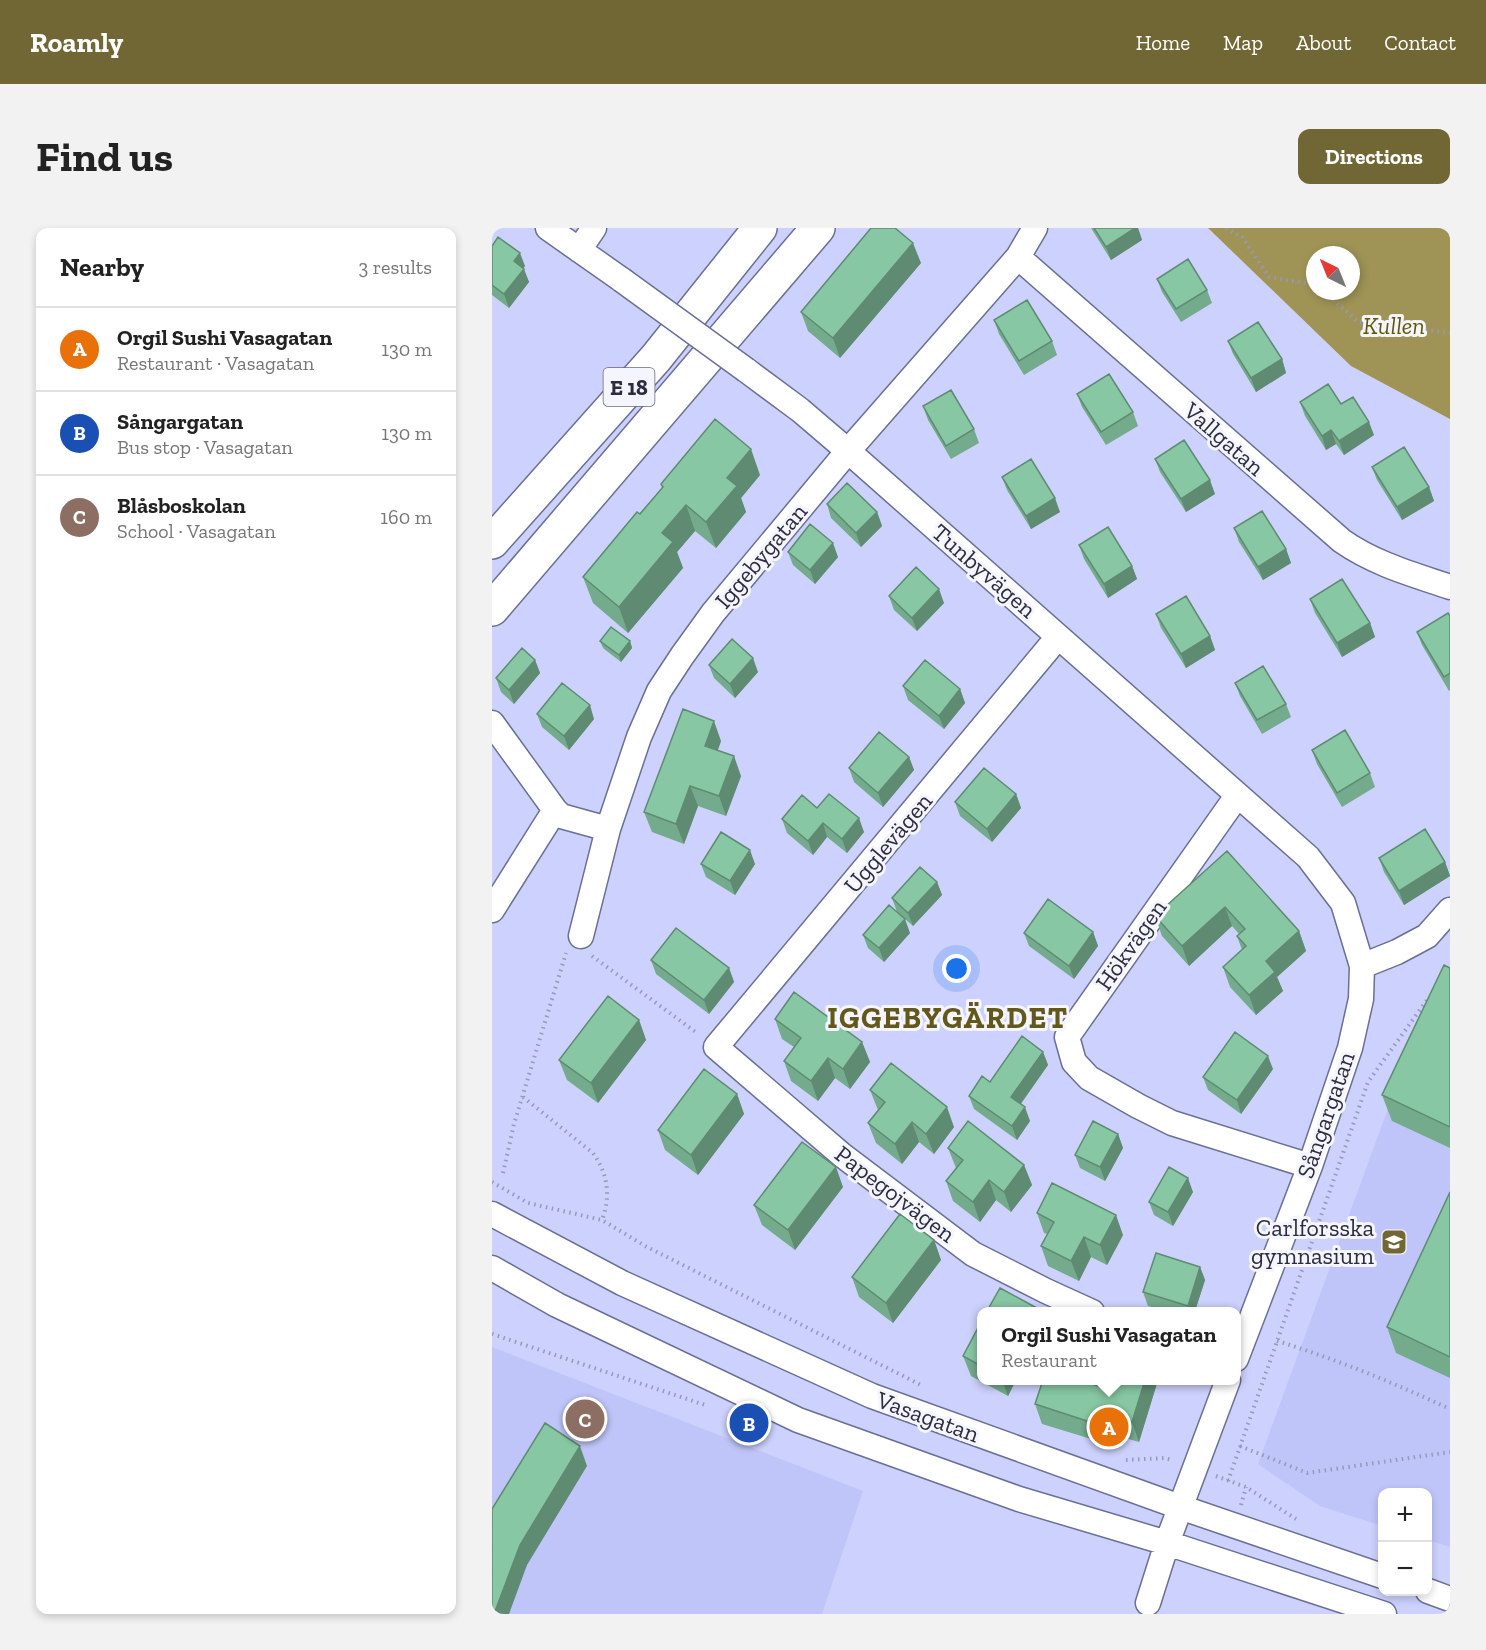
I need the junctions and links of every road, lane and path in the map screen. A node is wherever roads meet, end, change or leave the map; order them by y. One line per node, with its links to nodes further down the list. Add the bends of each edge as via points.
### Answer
1 (548, 228): 7 (street, Tunbyvägen)
2 (594, 228): 7 (street)
3 (760, 228): 13 (highway, E 18, via 656,358)
4 (818, 228): 15 (highway, E 18)
5 (1035, 228): 8 (street, Iggebygatan)
6 (1226, 228): 9 (path, via 1242,237 1269,277)
7 (579, 250): 12 (street, Tunbyvägen, bridge, via 800,410)
8 (1018, 257): 12 (street, Iggebygatan); 14 (street, Vallgatan, via 1342,541 1380,563)
9 (1306, 283)
10 (1334, 300): 11 (path, via 1358,322)
11 (1450, 333)
12 (848, 452): 16 (street, Tunbyvägen); 20 (street, Iggebygatan, via 713,613 660,691 639,737)
13 (492, 542)
14 (1450, 587)
15 (492, 609)
16 (1058, 637): 18 (street, Tunbyvägen); 26 (street, Ugglevägen)
17 (492, 723): 19 (street)
18 (1237, 796): 24 (street, Tunbyvägen, via 1308,857 1343,903); 28 (street, Hökvägen, via 1067,1037 1074,1062 1089,1078 1138,1106 1172,1122)
19 (555, 810): 20 (street, via 561,816); 21 (street)
20 (608, 829): 23 (street, Iggebygatan)
21 (492, 910)
22 (1450, 910): 24 (street, via 1427,936)
23 (575, 938): 26 (path); 27 (path)
24 (1362, 966): 28 (street, Sångargatan, via 1361,999 1350,1048)
25 (1428, 1000): 36 (path, via 1368,1082)
26 (717, 1047): 34 (street, Papegojvägen, via 842,1155 973,1254)
27 (523, 1097): 29 (path); 32 (path, via 600,1162 608,1192)
28 (1310, 1166): 37 (street, Sångargatan)
29 (503, 1173)
30 (492, 1182): 32 (path, via 528,1203)
31 (492, 1214): 45 (street, Vasagatan, via 622,1283 872,1396)
32 (602, 1220): 39 (path, via 647,1247)
33 (496, 1273): 46 (street, Vasagatan, via 798,1420 1019,1499)
34 (1083, 1307)
35 (492, 1334): 40 (path)
36 (1277, 1341): 41 (path); 42 (path)
37 (1241, 1346)
38 (1226, 1385): 45 (street)
39 (925, 1387)
40 (709, 1406)
41 (1450, 1409)
42 (1240, 1446): 43 (path, via 1307,1473); 44 (path)
43 (1450, 1452)
44 (1228, 1481)
45 (1180, 1507): 46 (street); 47 (street, Vasagatan)
46 (1167, 1543): 50 (street); 51 (street, Vasagatan)
47 (1378, 1574)
48 (1432, 1592): 49 (street)
49 (1450, 1599)
50 (1148, 1603)
51 (1384, 1614)

